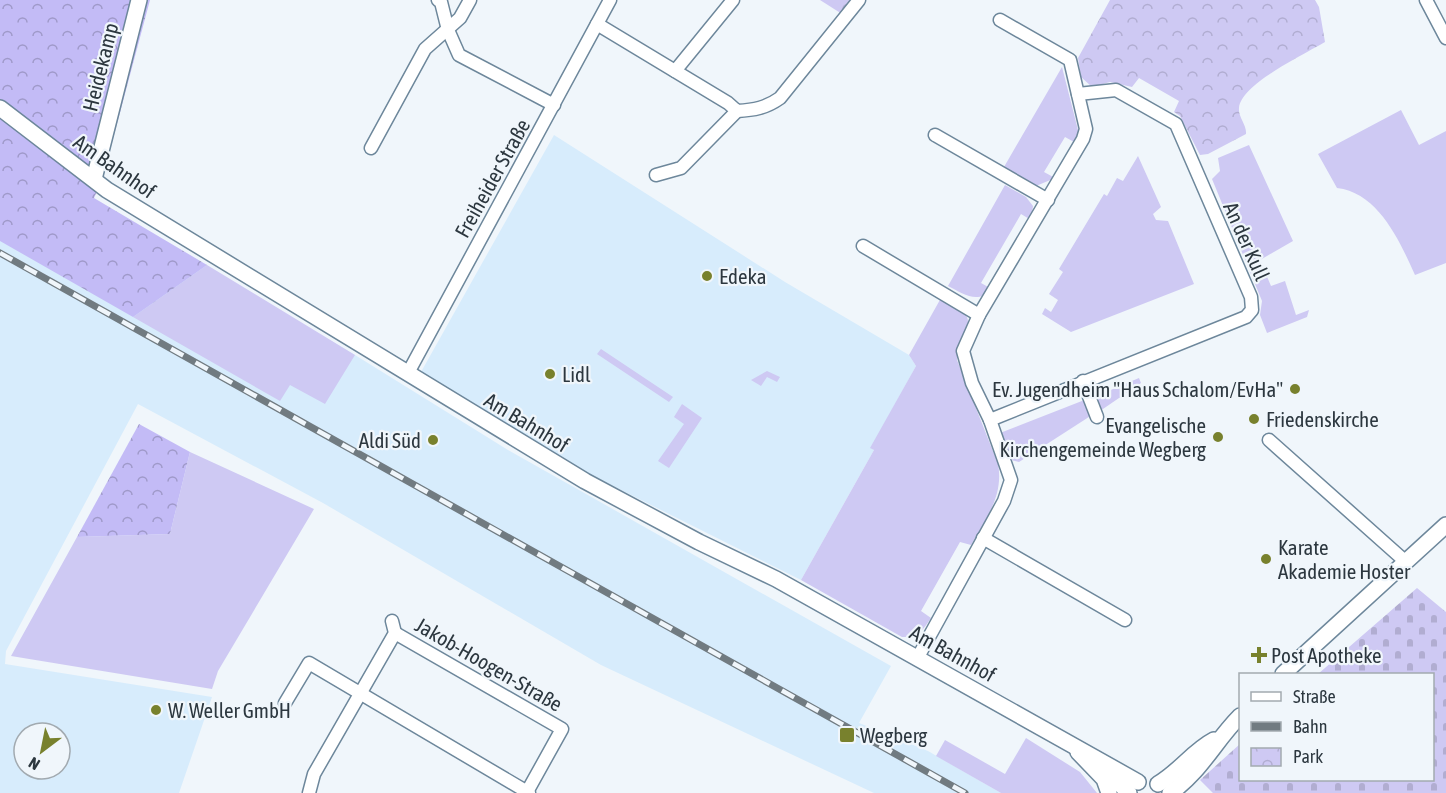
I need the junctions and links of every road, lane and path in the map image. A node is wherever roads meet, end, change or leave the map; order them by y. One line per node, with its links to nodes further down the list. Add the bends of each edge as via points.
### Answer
1 (139, 0): 20 (street, Heidekamp)
2 (438, 0): 10 (street)
3 (470, 0): 10 (street)
4 (610, 0): 9 (street, Freiheider Straße)
5 (734, 0): 12 (street)
6 (859, 0): 16 (street, via 780,98 767,107)
7 (1426, 0): 11 (street)
8 (1000, 20): 13 (street, via 1070,60)
9 (597, 24): 12 (street); 14 (street, Freiheider Straße)
10 (448, 30): 14 (street, via 459,54); 18 (street, via 425,49)
11 (1446, 38)
12 (675, 71): 16 (street)
13 (1078, 94): 21 (street, via 1086,129); 25 (street, An der Kull, via 1116,90 1176,124 1251,297 1252,310 1246,317)
14 (554, 105): 24 (street, Freiheider Straße)
15 (0, 108): 20 (street, Am Bahnhof)
16 (737, 111): 19 (street, via 681,168)
17 (935, 135): 21 (street)
18 (371, 148)
19 (656, 175)
20 (94, 179): 24 (street, Am Bahnhof)
21 (1048, 200): 23 (street)
22 (863, 246): 23 (street)
23 (979, 315): 27 (street, via 963,351 972,383)
24 (408, 374): 33 (street, Am Bahnhof, via 585,481)
25 (1083, 381): 26 (street); 27 (street, An der Kull)
26 (1097, 417)
27 (990, 420): 30 (street, via 1011,480)
28 (1269, 440): 31 (street)
29 (1446, 525): 31 (street)
30 (983, 538): 32 (street); 33 (street)
31 (1406, 562): 34 (street)
32 (1125, 620)
33 (918, 657): 38 (street, Am Bahnhof)
34 (1285, 673)
35 (361, 694): 36 (street, Jakob-Hoogen-Straße, via 309,663); 42 (street, Jakob-Hoogen-Straße, via 314,774); 43 (street, Jakob-Hoogen-Straße); 43 (street, Jakob-Hoogen-Straße, via 393,627 562,729)
36 (285, 703)
37 (1239, 717): 39 (street)
38 (1055, 734): 41 (street, Am Bahnhof, via 1082,748); 44 (street, Am Bahnhof, via 1104,779)
39 (1219, 738): 40 (street, via 1205,745); 45 (street, via 1198,769)
40 (1161, 788): 41 (street, via 1148,780)
41 (1132, 789)
42 (309, 793)
43 (528, 793)
44 (1109, 793)
45 (1170, 793)

